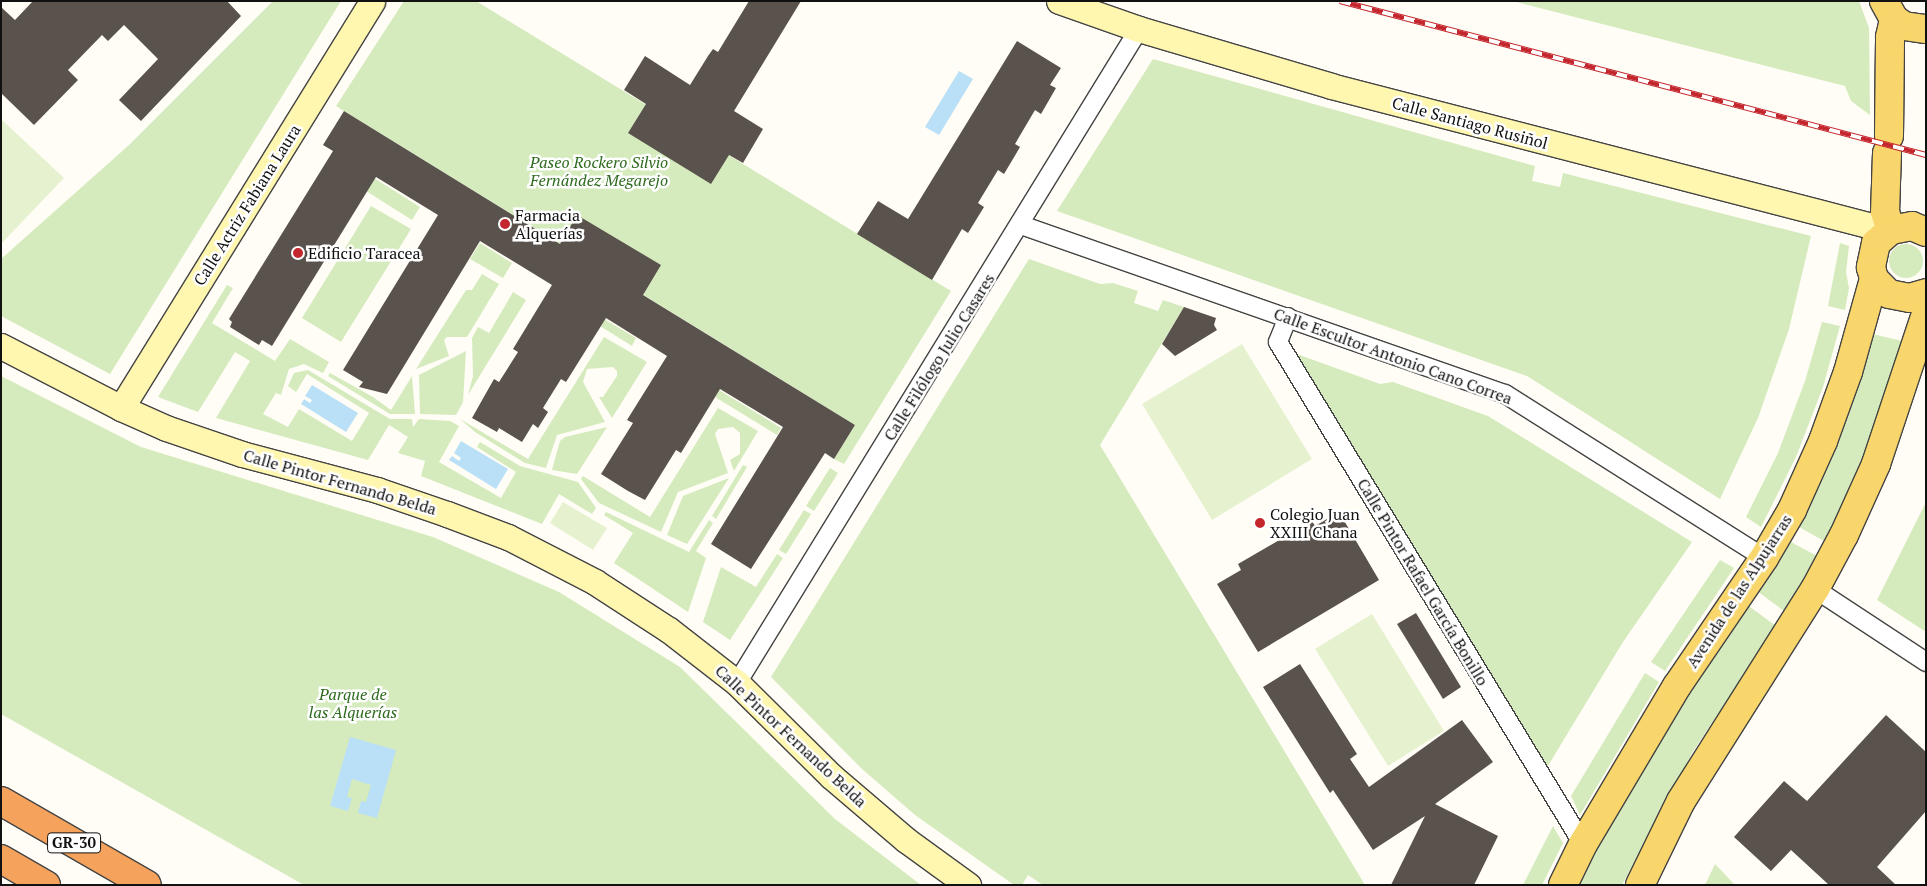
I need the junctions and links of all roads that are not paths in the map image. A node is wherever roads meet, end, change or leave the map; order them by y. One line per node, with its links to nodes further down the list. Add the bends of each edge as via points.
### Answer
1 (372, 1): 14 (street, Calle Actriz Fabiana Laura)
2 (1059, 1): 4 (street, Calle Santiago Rusiñol)
3 (1889, 10): 5 (main road, via 1909,28); 7 (main road, via 1884,212)
4 (1139, 29): 6 (street, Calle Filólogo Julio Casares); 7 (street, Calle Santiago Rusiñol, via 1331,86)
5 (1926, 29)
6 (1021, 225): 12 (street, Calle Escultor Antonio Cano Correa); 18 (street, Calle Filólogo Julio Casares)
7 (1888, 232): 8 (main road, via 1912,226); 9 (main road, via 1871,254)
8 (1926, 232)
9 (1874, 279): 10 (main road, via 1889,294 1899,298); 15 (main road, Avenida de las Alpujarras, via 1848,372 1823,441 1792,510)
10 (1926, 293)
11 (1926, 314): 16 (main road, via 1876,464)
12 (1288, 317): 15 (street, Calle Escultor Antonio Cano Correa, via 1505,394); 20 (street, Calle Pintor Rafael García Bonillo, via 1278,342)
13 (1, 346): 14 (street, Calle Pintor Fernando Belda)
14 (121, 408): 18 (street, Calle Pintor Fernando Belda, via 242,454 377,490 508,537 603,587 669,630)
15 (1764, 558): 20 (main road, Avenida de las Alpujarras, via 1677,686)
16 (1815, 589): 17 (street); 26 (main road, via 1681,801)
17 (1926, 662)
18 (737, 684): 24 (street, Calle Pintor Fernando Belda, via 831,776 906,840)
19 (1, 801): 23 (highway, GR-30)
20 (1583, 844): 25 (main road, Avenida de las Alpujarras)
21 (1, 859): 22 (highway)
22 (46, 885)
23 (147, 885)
24 (968, 885)
25 (1563, 885)
26 (1640, 885)

